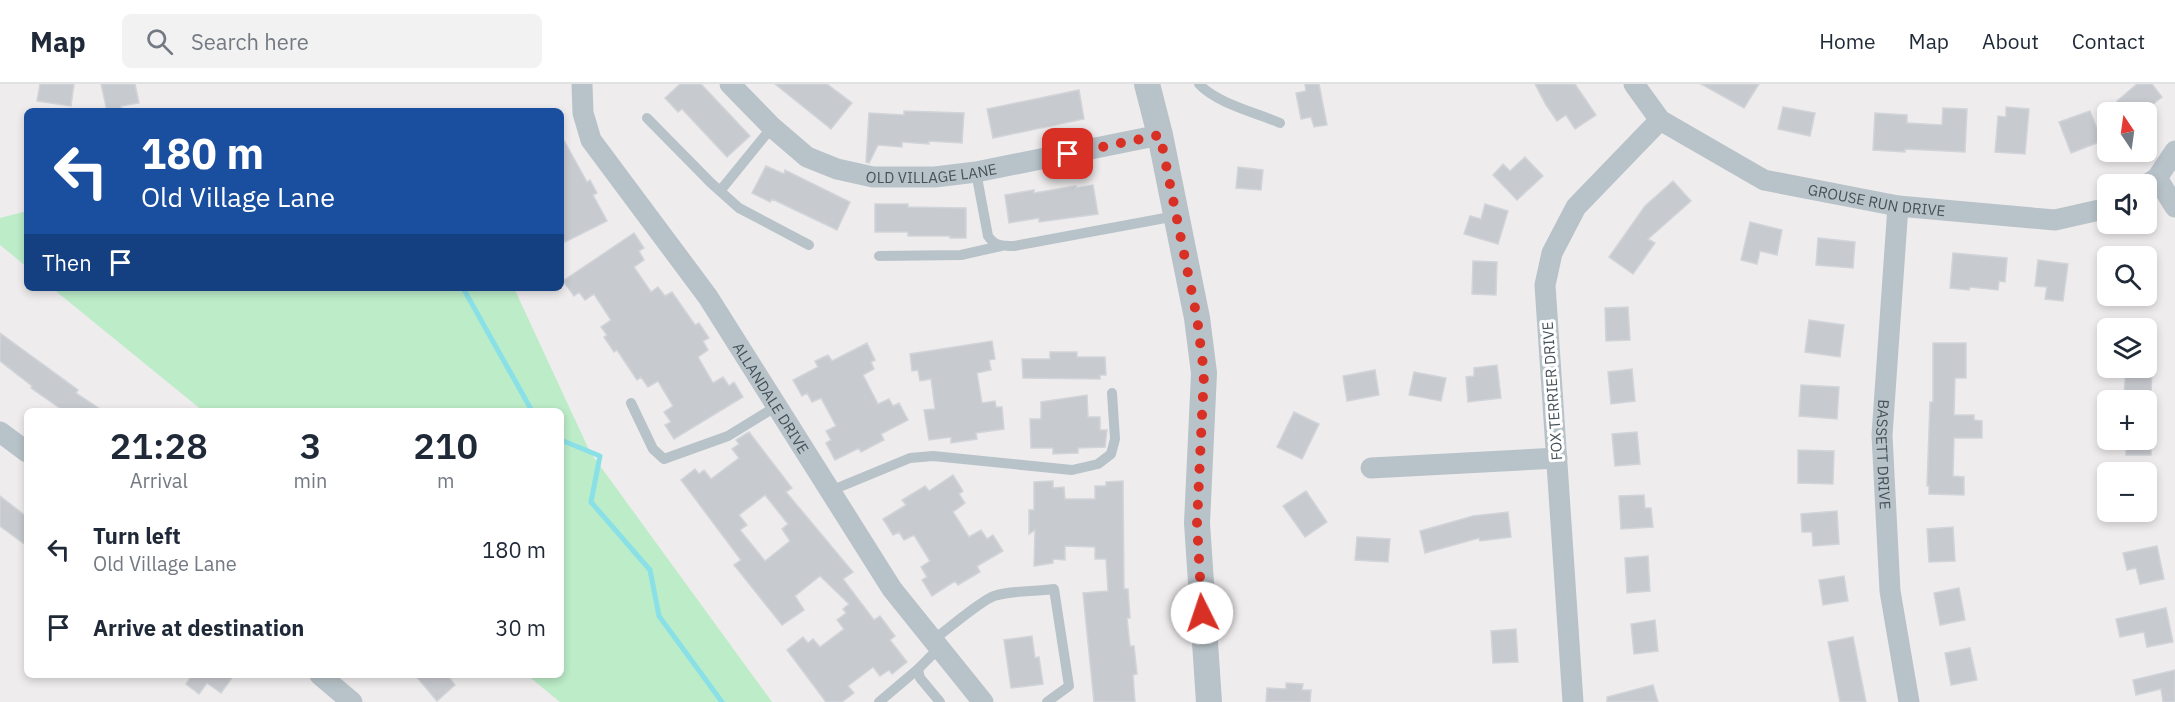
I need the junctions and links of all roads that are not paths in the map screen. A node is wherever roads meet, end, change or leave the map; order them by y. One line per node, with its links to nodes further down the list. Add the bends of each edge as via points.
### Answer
1 (582, 84): 25 (street, ALLANDALE DRIVE, via 582,113 591,140 708,297)
2 (730, 84): 9 (street, OLD VILLAGE LANE)
3 (1147, 84): 10 (street)
4 (1199, 84): 8 (lane, via 1224,100)
5 (1634, 84): 7 (street)
6 (647, 118): 15 (lane)
7 (1660, 120): 16 (street, GROUSE RUN DRIVE, via 1764,180); 28 (street, FOX TERRIER DRIVE, via 1576,207 1552,253 1545,285)
8 (1280, 123)
9 (772, 127): 12 (street, OLD VILLAGE LANE, via 807,157 873,177 935,177); 15 (lane)
10 (1160, 135): 12 (street, OLD VILLAGE LANE); 19 (street)
11 (2175, 152): 13 (street)
12 (976, 172): 21 (lane, via 988,236)
13 (2157, 175)
14 (2157, 187): 17 (street)
15 (720, 191): 20 (lane, via 739,208)
16 (1898, 206): 18 (street, GROUSE RUN DRIVE, via 2055,220); 41 (street, BASSETT DRIVE, via 1882,435 1890,591)
17 (2175, 207)
18 (2097, 210)
19 (1176, 216): 21 (lane); 39 (street, via 1204,373 1197,523)
20 (809, 245)
21 (1001, 246): 22 (lane, via 961,255)
22 (879, 256)
23 (1112, 393): 30 (lane, via 1115,439 1111,454 1098,464 1072,470 933,456 910,458)
24 (631, 403): 25 (lane, via 653,449 664,459 728,436)
25 (777, 406): 30 (street, ALLANDALE DRIVE)
26 (0, 432): 27 (street)
27 (24, 450)
28 (1557, 458): 29 (street); 40 (street, FOX TERRIER DRIVE)
29 (1371, 468)
30 (830, 491): 31 (street, ALLANDALE DRIVE, via 892,589)
31 (936, 644): 32 (lane); 37 (street, ALLANDALE DRIVE); 38 (lane, via 991,597 1054,589 1069,686)
32 (918, 669): 35 (lane); 36 (lane, via 920,678)
33 (324, 678): 34 (street)
34 (352, 702)
35 (879, 702)
36 (940, 702)
37 (983, 702)
38 (1047, 702)
39 (1209, 702)
40 (1573, 702)
41 (1909, 702)

